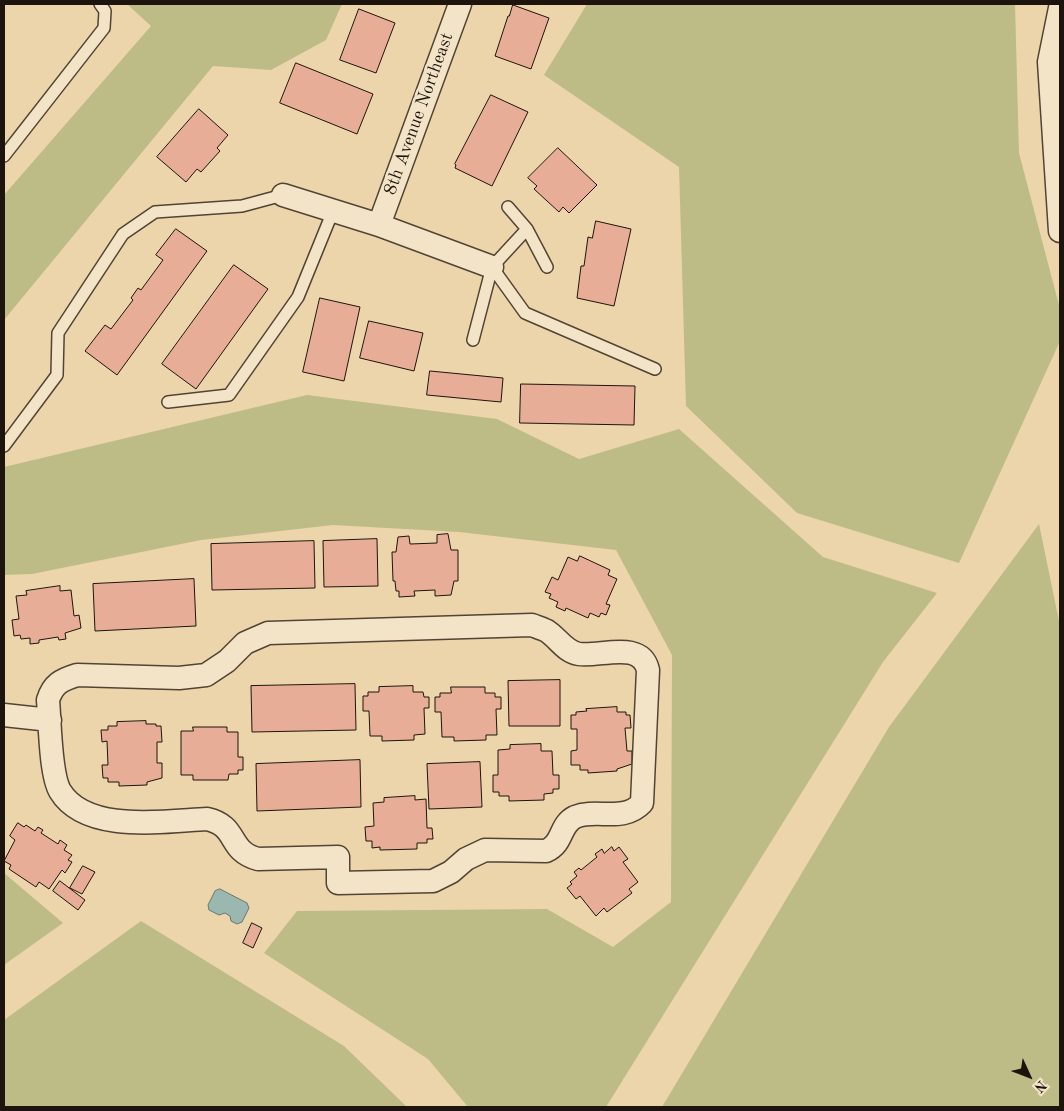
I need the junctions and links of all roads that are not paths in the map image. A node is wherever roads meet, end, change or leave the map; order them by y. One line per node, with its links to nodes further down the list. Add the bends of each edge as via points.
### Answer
1 (100, 4): 5 (lane, via 106,11 104,28)
2 (460, 4): 9 (street, 8th Avenue Northeast)
3 (1060, 8): 4 (street, via 1049,62)
4 (1057, 136): 11 (street)
5 (4, 156)
6 (283, 195): 8 (street); 17 (lane, via 242,206 155,212 123,234 58,333 57,375)
7 (508, 207): 10 (lane)
8 (333, 211): 9 (street); 16 (lane, via 298,297 229,395)
9 (379, 225): 12 (street)
10 (527, 228): 12 (lane); 13 (lane)
11 (1060, 231)
12 (492, 267): 14 (lane); 15 (lane, via 525,314)
13 (547, 267)
14 (473, 340)
15 (655, 369)
16 (168, 402)
17 (4, 446)
18 (4, 715): 19 (street)
19 (50, 720): 19 (street, via 55,778 60,791 69,801 97,817 124,823 207,819 220,822 228,828 236,847 246,856 338,857 338,883 433,881 485,850 546,851 555,847 568,822 577,816 635,810 642,803 644,792 648,670 640,655 578,654 548,632 532,625 268,633 246,643 227,661 206,674 179,678 76,675 61,680 52,689 48,700)

